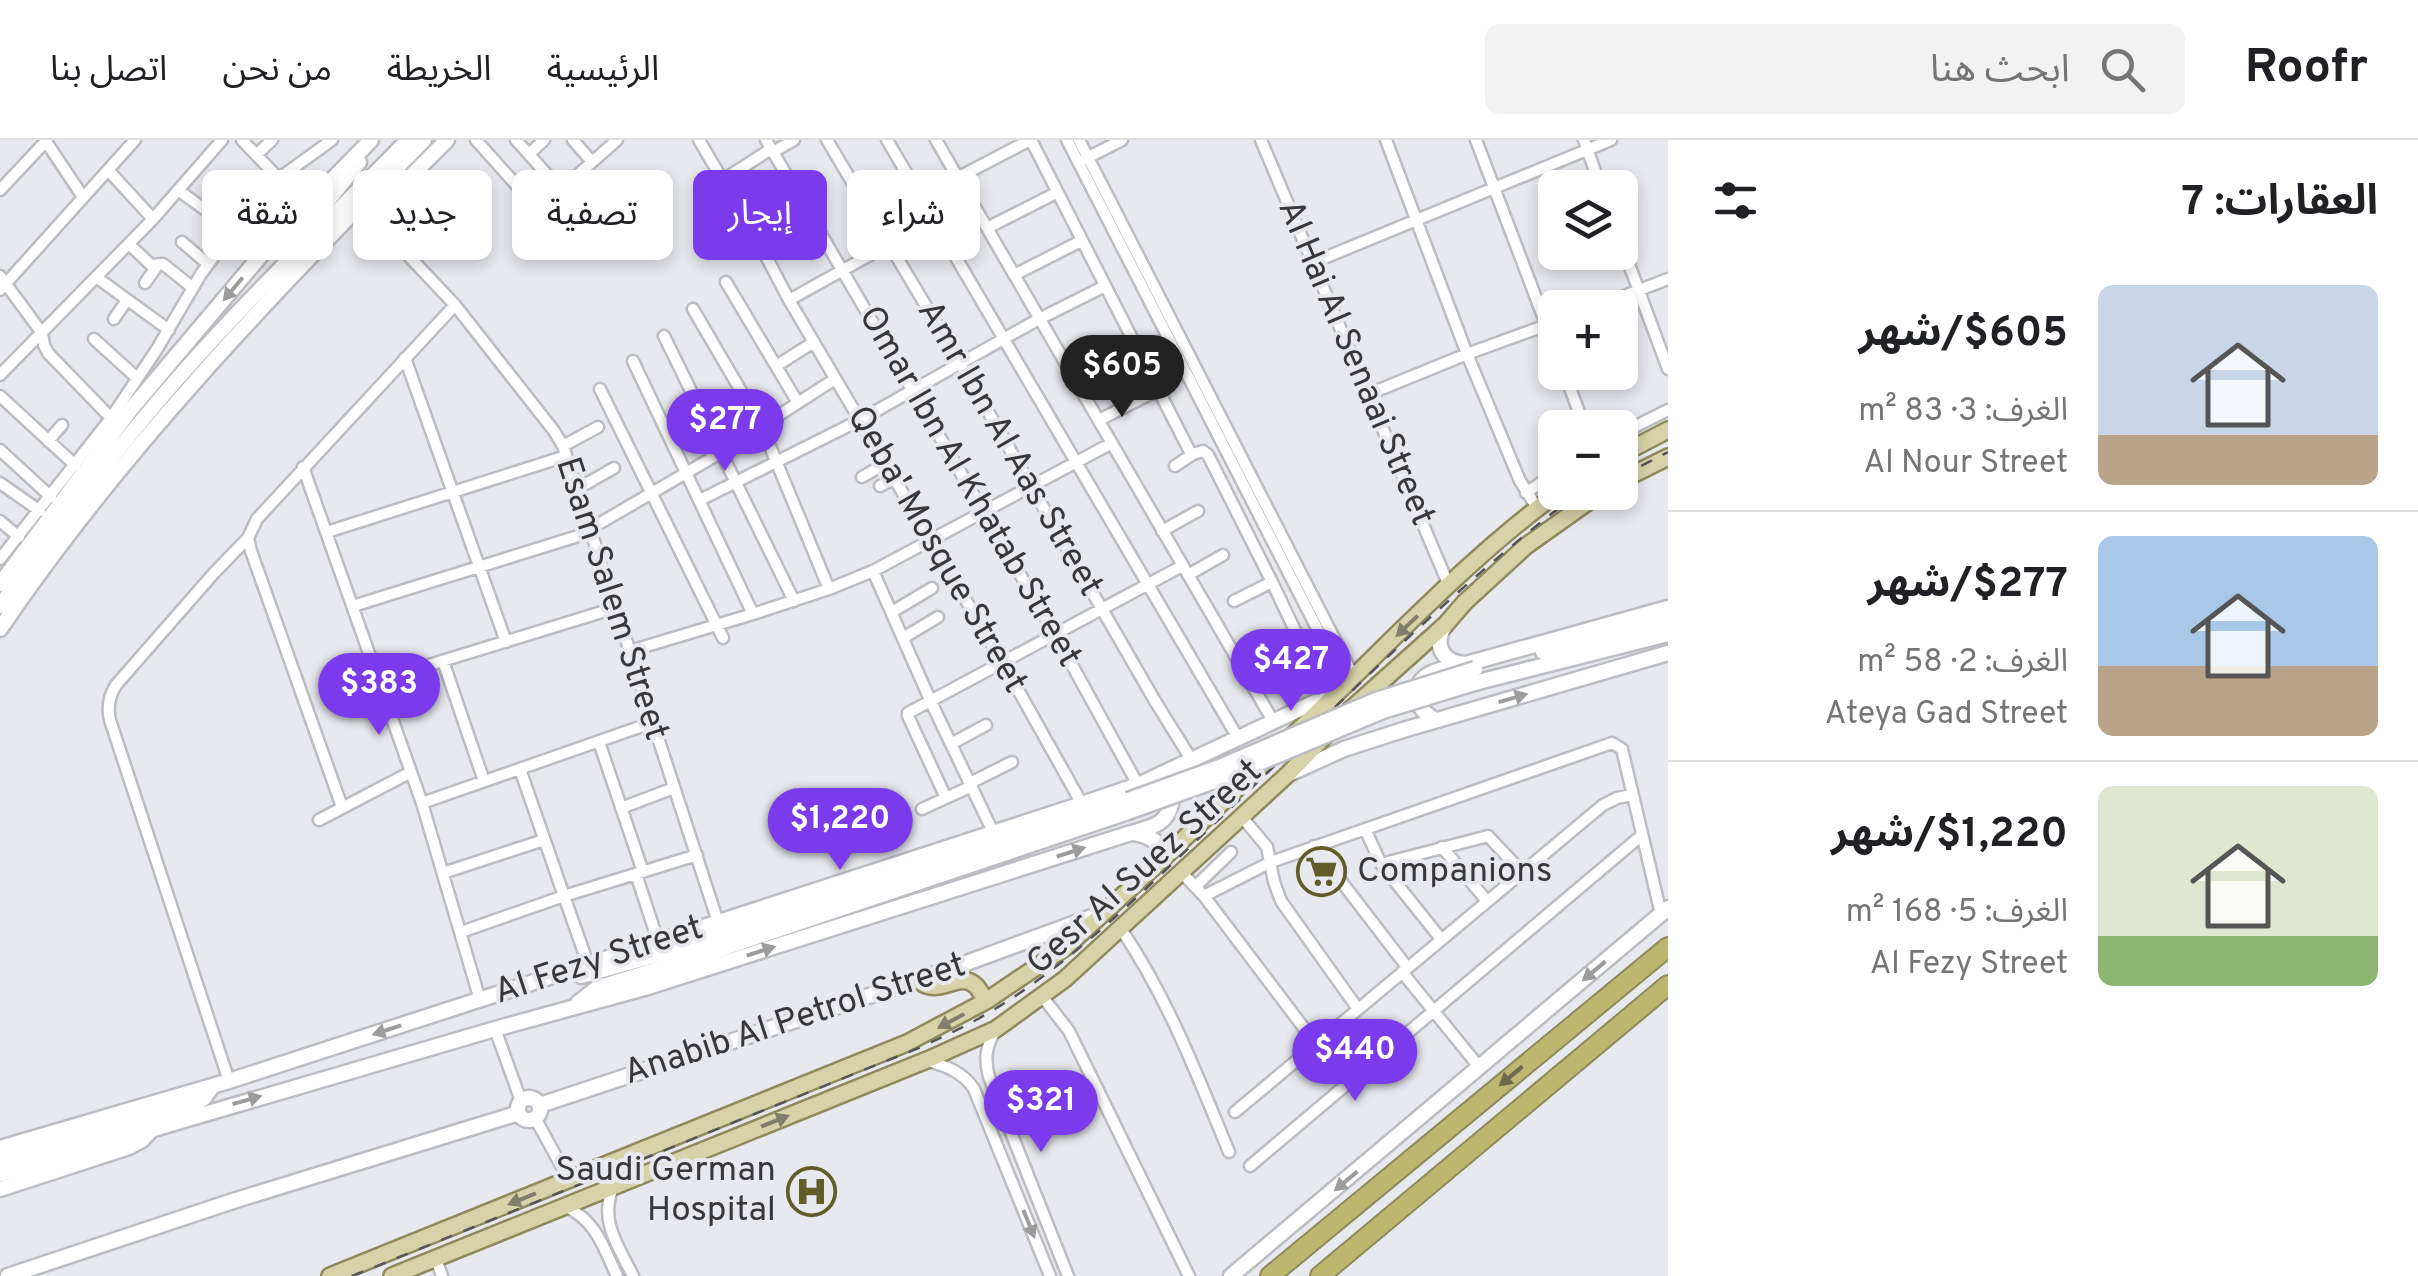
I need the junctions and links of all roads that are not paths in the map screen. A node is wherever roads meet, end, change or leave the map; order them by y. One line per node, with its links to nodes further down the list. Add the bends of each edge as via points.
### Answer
1 (46, 140): 51 (street); 55 (street)
2 (134, 140): 35 (street)
3 (222, 140): 52 (street)
4 (242, 140): 31 (street)
5 (272, 140): 31 (street)
6 (332, 140): 37 (street)
7 (371, 140): 49 (main road); 54 (main road)
8 (408, 140): 58 (main road)
9 (424, 140): 113 (main road)
10 (447, 140): 38 (main road)
11 (476, 140): 48 (street)
12 (516, 140): 32 (street)
13 (544, 140): 32 (street)
14 (573, 140): 34 (street)
15 (617, 140): 34 (street)
16 (699, 140): 41 (street, Qeba' Mosque Street)
17 (794, 140): 30 (street)
18 (827, 140): 47 (street, Amr Ibn Al Aas Street)
19 (887, 140): 43 (street)
20 (936, 140): 44 (street)
21 (1030, 140): 45 (street); 53 (street)
22 (1067, 140): 33 (street)
23 (1079, 140): 33 (street)
24 (1122, 140): 33 (street)
25 (1261, 140): 73 (street, Al Hai Al Senaai Street)
26 (1386, 140): 59 (street)
27 (1476, 140): 50 (street)
28 (1611, 140): 29 (street)
29 (1586, 144): 46 (street); 50 (street)
30 (770, 147): 42 (street); 76 (street, Omar Ibn Al Khatab Street)
31 (257, 154): 36 (street)
32 (529, 154): 39 (street)
33 (1083, 160): 209 (street)
34 (592, 162): 40 (street)
35 (108, 170): 55 (street); 60 (street)
36 (271, 170)
37 (289, 170)
38 (417, 170)
39 (543, 170)
40 (583, 170)
41 (716, 170)
42 (737, 170)
43 (905, 170)
44 (953, 170)
45 (973, 170)
46 (1595, 170)
47 (847, 174)
48 (512, 175)
49 (333, 178)
50 (1494, 187): 59 (street); 87 (street)
51 (0, 190)
52 (178, 190): 56 (street); 60 (street)
53 (1056, 193): 61 (street); 62 (street)
54 (333, 196)
55 (84, 197): 83 (street)
56 (202, 207)
57 (980, 216): 61 (street)
58 (333, 217)
59 (1418, 218): 73 (street); 102 (street)
60 (152, 220): 64 (street)
61 (987, 228): 78 (street)
62 (1081, 241): 78 (street); 84 (street)
63 (182, 242): 74 (street)
64 (128, 244): 75 (street); 79 (street)
65 (211, 260): 74 (street)
66 (259, 260): 179 (main road, one-way to 179, via 132,408)
67 (291, 260): 186 (main road, via 155,404)
68 (412, 260): 90 (street, Esam Salem Street)
69 (768, 260): 89 (street, Qeba' Mosque Street)
70 (861, 260): 76 (street)
71 (899, 260): 105 (street, Amr Ibn Al Aas Street)
72 (958, 260): 100 (street)
73 (1312, 263): 117 (street, Al Hai Al Senaai Street)
74 (208, 264): 85 (street)
75 (157, 266): 82 (street); 85 (street)
76 (843, 270): 89 (street); 115 (street, Omar Ibn Al Khatab Street)
77 (1631, 270): 86 (street)
78 (1014, 276): 93 (street)
79 (96, 277): 88 (street); 96 (street)
80 (1668, 279): 86 (street)
81 (726, 282): 106 (street)
82 (145, 283)
83 (2, 284): 96 (street)
84 (1104, 286): 93 (street); 98 (street)
85 (193, 288): 95 (street)
86 (1638, 290): 107 (street)
87 (1538, 293)
88 (127, 300): 92 (street); 95 (street)
89 (789, 300): 101 (street, Qeba' Mosque Street)
90 (454, 306): 103 (street); 133 (street, Esam Salem Street)
91 (694, 309): 127 (street)
92 (114, 319)
93 (1040, 319): 100 (street); 108 (street)
94 (1538, 329): 102 (street)
95 (169, 330): 110 (street)
96 (42, 333): 109 (street); 121 (street, via 48,353)
97 (664, 336): 134 (street)
98 (1132, 338): 108 (street); 116 (street)
99 (94, 339): 110 (street)
100 (1004, 339): 105 (street); 138 (street)
101 (814, 342): 106 (street); 111 (street, Qeba' Mosque Street)
102 (1467, 354): 117 (street); 155 (street)
103 (405, 358): 142 (street); 154 (street)
104 (633, 360): 145 (street)
105 (960, 363): 115 (street); 152 (street, Amr Ibn Al Aas Street)
106 (776, 366): 119 (street)
107 (1668, 369)
108 (1069, 371): 123 (street)
109 (0, 375)
110 (137, 378): 121 (street)
111 (835, 379): 119 (street); 122 (street, Qeba' Mosque Street)
112 (214, 380): 113 (main road)
113 (191, 383): 197 (main road, via 73,526)
114 (600, 389): 156 (street)
115 (913, 390): 122 (street); 163 (street, Omar Ibn Al Khatab Street)
116 (1158, 390): 123 (street); 135 (street)
117 (1369, 394): 181 (street, Al Hai Al Senaai Street)
118 (0, 396): 129 (street)
119 (798, 403): 127 (street)
120 (1668, 410): 125 (street)
121 (111, 418): 140 (street)
122 (860, 420): 137 (street); 139 (street, Qeba' Mosque Street)
123 (1099, 420): 130 (street)
124 (62, 425): 129 (street)
125 (1638, 425)
126 (598, 427): 133 (street)
127 (762, 427): 134 (street); 137 (street)
128 (1668, 430): 131 (main road)
129 (48, 441): 140 (street)
130 (1112, 443): 138 (street); 166 (street)
131 (1638, 446)
132 (0, 450): 157 (street)
133 (564, 451): 153 (street, Esam Salem Street); 154 (street)
134 (722, 452): 145 (street); 148 (street)
135 (1192, 454): 141 (street); 178 (street, via 1208,455)
136 (1668, 456): 144 (main road)
137 (776, 462): 148 (street); 183 (street)
138 (1077, 462): 152 (street); 180 (street)
139 (886, 464): 146 (street); 147 (street, Qeba' Mosque Street)
140 (75, 465): 157 (street)
141 (1176, 466)
142 (303, 467): 167 (street, Al Fezy Street); 169 (street, via 252,524)
143 (614, 468): 153 (street)
144 (1638, 472)
145 (687, 473): 156 (street); 158 (street)
146 (862, 476)
147 (894, 478): 151 (street); 170 (street, Qeba' Mosque Street)
148 (736, 482): 158 (street); 184 (street)
149 (0, 483): 161 (street)
150 (1538, 485): 155 (street)
151 (880, 486)
152 (1032, 487): 163 (street); 190 (street, Amr Ibn Al Aas Street)
153 (576, 489): 165 (street, Esam Salem Street)
154 (453, 492): 167 (street); 175 (street)
155 (1526, 493): 159 (street)
156 (651, 494): 165 (street); 196 (street)
157 (51, 497): 161 (street)
158 (700, 500): 192 (street)
159 (1537, 508): 171 (main road, Gesr Al Suez Street)
160 (1576, 510): 174 (main road, Gesr Al Suez Street)
161 (40, 511): 168 (street)
162 (1198, 511): 166 (street)
163 (984, 512): 170 (street); 198 (street, Omar Ibn Al Khatab Street)
164 (0, 521): 168 (street)
165 (590, 531): 175 (street); 188 (street, Esam Salem Street)
166 (1162, 531): 176 (street)
167 (327, 532): 187 (street, Al Fezy Street)
168 (19, 537): 173 (street)
169 (248, 538): 233 (street); 282 (street, via 116,684 108,708)
170 (930, 541): 177 (street); 206 (street, Qeba' Mosque Street)
171 (1493, 547): 174 (main road); 181 (main road, Gesr Al Suez Street)
172 (1223, 555): 176 (street)
173 (0, 560)
174 (1507, 562): 195 (main road, Gesr Al Suez Street)
175 (480, 568): 187 (street); 202 (street)
176 (1185, 570): 180 (street); 213 (street)
177 (874, 571): 183 (street); 191 (street)
178 (1272, 582): 185 (street); 211 (street)
179 (0, 584)
180 (1148, 584): 190 (street); 216 (street)
181 (1449, 586): 209 (main road, Gesr Al Suez Street, one-way to 209)
182 (932, 588): 191 (street)
183 (830, 589): 184 (street)
184 (794, 601): 192 (street)
185 (1234, 601)
186 (0, 606)
187 (353, 606): 208 (street, Al Fezy Street)
188 (615, 608): 202 (street); 203 (street, Esam Salem Street)
189 (1668, 608): 207 (main road)
190 (1103, 609): 198 (street); 219 (street, Amr Ibn Al Aas Street)
191 (892, 612): 201 (street)
192 (754, 614): 196 (street)
193 (938, 617): 201 (street)
194 (1668, 621): 207 (main road)
195 (1446, 624): 207 (main road, via 1441,651); 223 (main road, Gesr Al Suez Street)
196 (718, 626): 200 (street); 203 (street)
197 (0, 629)
198 (1056, 634): 206 (street); 226 (street, Omar Ibn Al Khatab Street)
199 (1668, 634): 207 (main road)
200 (723, 638)
201 (903, 638): 210 (street)
202 (506, 642): 205 (street)
203 (630, 652): 214 (street, Esam Salem Street)
204 (1668, 653): 212 (main road, one-way to 204)
205 (443, 661): 208 (street); 224 (street)
206 (1003, 663): 210 (street); 231 (street, Qeba' Mosque Street)
207 (1473, 672): 212 (main road, via 1429,674 1419,684 1420,708); 232 (main road, bridge, via 1226,778)
208 (380, 680): 222 (street, Al Fezy Street)
209 (1350, 681): 211 (main road, Gesr Al Suez Street)
210 (931, 702): 218 (street); 229 (street, via 907,715)
211 (1329, 702): 213 (main road, Al Fezy Street); 246 (main road, Gesr Al Suez Street)
212 (1436, 720): 223 (main road)
213 (1274, 721): 216 (main road, Al Fezy Street)
214 (651, 723): 217 (street); 227 (street, Esam Salem Street)
215 (986, 725): 218 (street)
216 (1238, 738): 219 (main road, Al Fezy Street)
217 (599, 742): 221 (street); 234 (street)
218 (952, 744): 225 (street)
219 (1191, 759): 226 (main road, Al Fezy Street)
220 (1012, 762): 225 (street)
221 (520, 769): 224 (street); 242 (street)
222 (412, 772): 230 (street, Al Fezy Street); 233 (street)
223 (1288, 774): 236 (main road, Gesr Al Suez Street)
224 (484, 782): 230 (street)
225 (971, 784): 229 (street); 239 (street)
226 (1138, 784): 231 (main road, Al Fezy Street); 240 (main road, via 1160,785 1170,809 1161,823)
227 (674, 788): 234 (street); 247 (street, Esam Salem Street)
228 (1632, 795): 238 (street, via 1622,749 1610,744); 241 (street); 250 (street, via 1602,804)
229 (946, 798): 235 (street)
230 (422, 803): 251 (street, Al Fezy Street)
231 (1082, 804): 239 (main road, Al Fezy Street)
232 (1128, 806): 267 (main road, via 698,943 587,974); 273 (main road, via 597,988)
233 (342, 808): 237 (street)
234 (621, 808): 252 (street)
235 (922, 809)
236 (1242, 817): 248 (street); 253 (main road, Gesr Al Suez Street)
237 (319, 820)
238 (1365, 829): 243 (street); 249 (street)
239 (993, 832): 259 (main road, Al Fezy Street)
240 (1131, 833): 246 (main road, via 1149,837); 273 (main road, one-way to 240)
241 (1642, 835): 257 (street); 275 (street)
242 (544, 840): 251 (street); 255 (street)
243 (1314, 846): 248 (street); 266 (street)
244 (1442, 847): 249 (street); 250 (street, via 1488,836); 256 (street)
245 (1231, 852): 254 (street)
246 (1167, 855): 258 (main road, Gesr Al Suez Street)
247 (697, 856): 252 (street); 259 (street, Esam Salem Street)
248 (1271, 862): 254 (street); 274 (street, via 1281,901)
249 (1381, 864): 262 (street)
250 (1521, 871): 256 (street)
251 (443, 873): 261 (street, Al Fezy Street)
252 (639, 873): 255 (street); 263 (street)
253 (1182, 873): 254 (street); 260 (main road, Gesr Al Suez Street)
254 (1200, 891): 278 (street)
255 (564, 896): 261 (street); 265 (street)
256 (1486, 900): 262 (street)
257 (1664, 911): 280 (main road, one-way to 280)
258 (1105, 912): 268 (main road, Anabib Al Petrol Street); 272 (main road, Gesr Al Suez Street)
259 (718, 922): 263 (main road, Al Fezy Street)
260 (1121, 929): 270 (main road, Gesr Al Suez Street); 289 (street, via 1175,1023)
261 (461, 932): 271 (street, Al Fezy Street)
262 (1441, 939): 266 (street)
263 (658, 941): 265 (main road, Al Fezy Street)
264 (1668, 947): 310 (highway, one-way to 310)
265 (588, 964): 267 (main road, Al Fezy Street)
266 (1405, 969): 274 (street); 275 (street)
267 (555, 976): 271 (main road, Al Fezy Street)
268 (918, 980): 272 (main road, via 933,988 967,980); 285 (main road, Anabib Al Petrol Street)
269 (1668, 985): 311 (highway)
270 (1042, 996): 277 (main road, Gesr Al Suez Street); 308 (street, via 1069,1030)
271 (480, 1000): 282 (main road, one-way to 282)
272 (986, 1001): 293 (main road, Gesr Al Suez Street, one-way to 293, via 907,1044)
273 (574, 1007): 276 (main road)
274 (1358, 1009): 278 (street)
275 (1434, 1011): 280 (street); 291 (street)
276 (496, 1028): 284 (street); 287 (main road, one-way to 276)
277 (996, 1029): 279 (main road, Gesr Al Suez Street); 281 (street)
278 (1316, 1044): 286 (street)
279 (926, 1060): 281 (street); 294 (main road, Gesr Al Suez Street, one-way to 279)
280 (1480, 1068): 309 (main road, one-way to 309)
281 (976, 1072): 306 (street, one-way to 306, via 974,1089); 307 (street)
282 (229, 1082): 283 (main road)
283 (212, 1086): 288 (main road); 290 (main road, via 194,1104)
284 (520, 1107): 285 (main road, via 526,1120); 300 (main road)
285 (538, 1112): 293 (street)
286 (1235, 1112)
287 (154, 1128): 292 (main road); 295 (main road, via 130,1148)
288 (0, 1148)
289 (1229, 1152)
290 (0, 1162)
291 (1250, 1166)
292 (0, 1174)
293 (569, 1180): 301 (main road, Gesr Al Suez Street, one-way to 301)
294 (613, 1186): 296 (main road, Gesr Al Suez Street); 297 (street)
295 (0, 1189)
296 (565, 1206): 298 (street); 299 (main road, Gesr Al Suez Street)
297 (607, 1212): 298 (street); 305 (street)
298 (587, 1220): 304 (street)
299 (436, 1259): 302 (main road, Gesr Al Suez Street); 303 (street)
300 (8, 1276)
301 (330, 1276)
302 (392, 1276)
303 (442, 1276)
304 (617, 1276)
305 (633, 1276)
306 (1050, 1276)
307 (1068, 1276)
308 (1189, 1276)
309 (1231, 1276)
310 (1270, 1276)
311 (1320, 1276)

